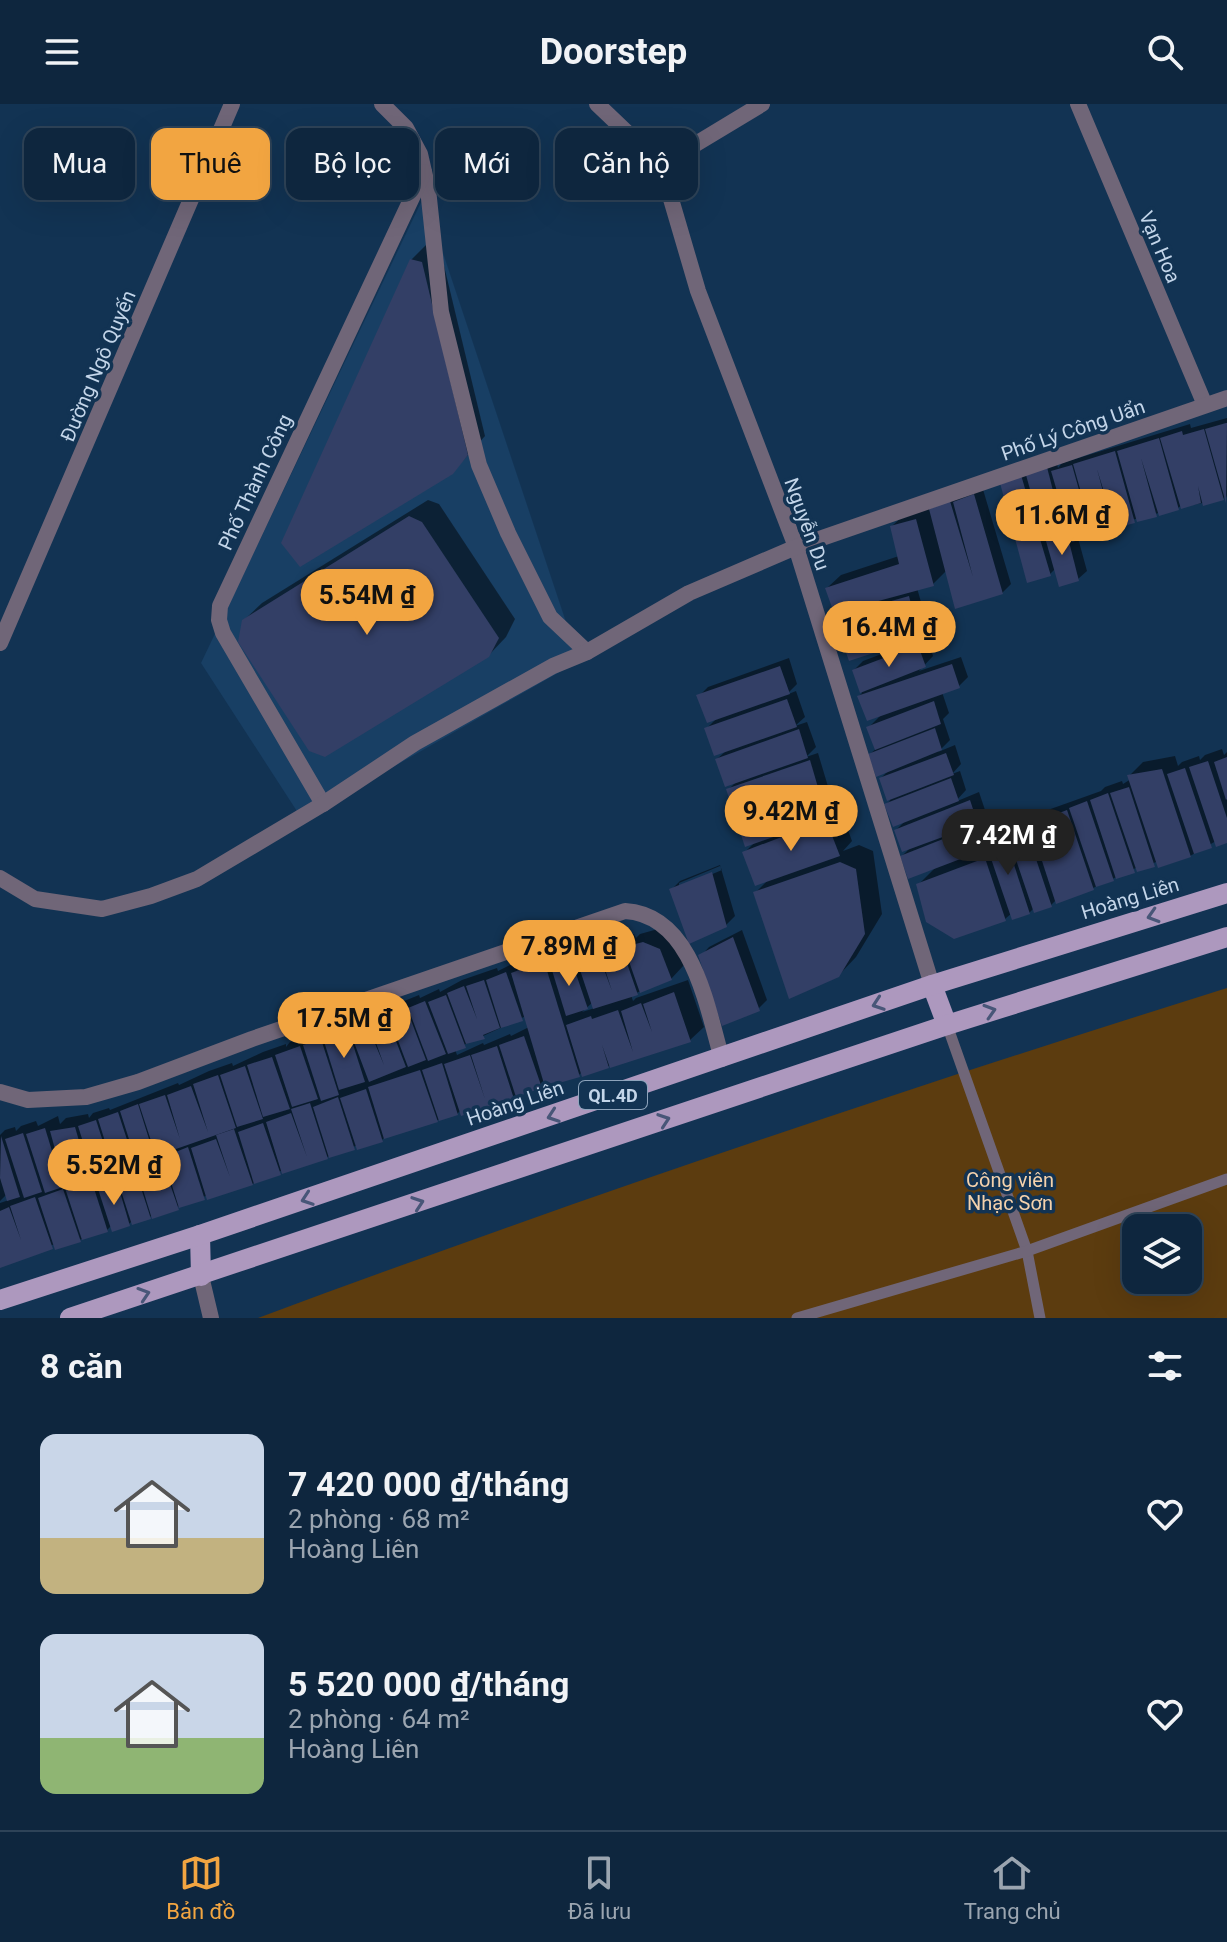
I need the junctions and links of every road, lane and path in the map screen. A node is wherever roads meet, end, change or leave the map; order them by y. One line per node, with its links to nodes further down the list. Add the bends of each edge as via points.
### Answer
1 (232, 104): 13 (street, Đường Ngô Quyến)
2 (382, 104): 8 (street, via 406,128)
3 (597, 104): 6 (street)
4 (762, 104): 7 (street)
5 (1078, 104): 11 (street, Vạn Hoa)
6 (622, 128)
7 (698, 143)
8 (424, 172): 14 (street, via 441,312 479,465 550,617); 15 (street, Phố Thành Công, via 220,606 223,633)
9 (671, 200): 12 (street, Nguyễn Du, via 698,291)
10 (1227, 398): 11 (street, Phố Lý Công Uẩn)
11 (1205, 405): 12 (street, Phố Lý Công Uẩn)
12 (796, 547): 14 (street, Phố Lý Công Uẩn, via 689,593); 19 (street, Nguyễn Du)
13 (0, 643)
14 (587, 652): 15 (street, Phố Lý Công Uẩn, via 415,743)
15 (323, 804): 16 (street, Phố Lý Công Uẩn, via 197,879 102,909 35,899)
16 (0, 878)
17 (1227, 893): 19 (main road, Hoàng Liên / QL.4D, one-way to 19)
18 (1227, 937): 20 (main road, QL.4D, one-way to 18)
19 (932, 985): 20 (main road); 21 (main road, Hoàng Liên / QL.4D, one-way to 21)
20 (947, 1025): 25 (lane); 26 (main road, QL.4D, one-way to 20)
21 (722, 1059): 22 (street, via 683,947 648,916 625,911 125,1086 86,1097 28,1100); 24 (main road, Hoàng Liên / QL.4D, one-way to 24)
22 (0, 1092)
23 (1227, 1179): 25 (lane)
24 (200, 1235): 26 (main road); 27 (main road, Hoàng Liên / QL.4D)
25 (1027, 1251): 30 (lane); 31 (lane)
26 (201, 1276): 28 (main road, QL.4D, one-way to 26); 29 (street)
27 (0, 1300)
28 (70, 1318)
29 (211, 1318)
30 (797, 1318)
31 (1040, 1318)

